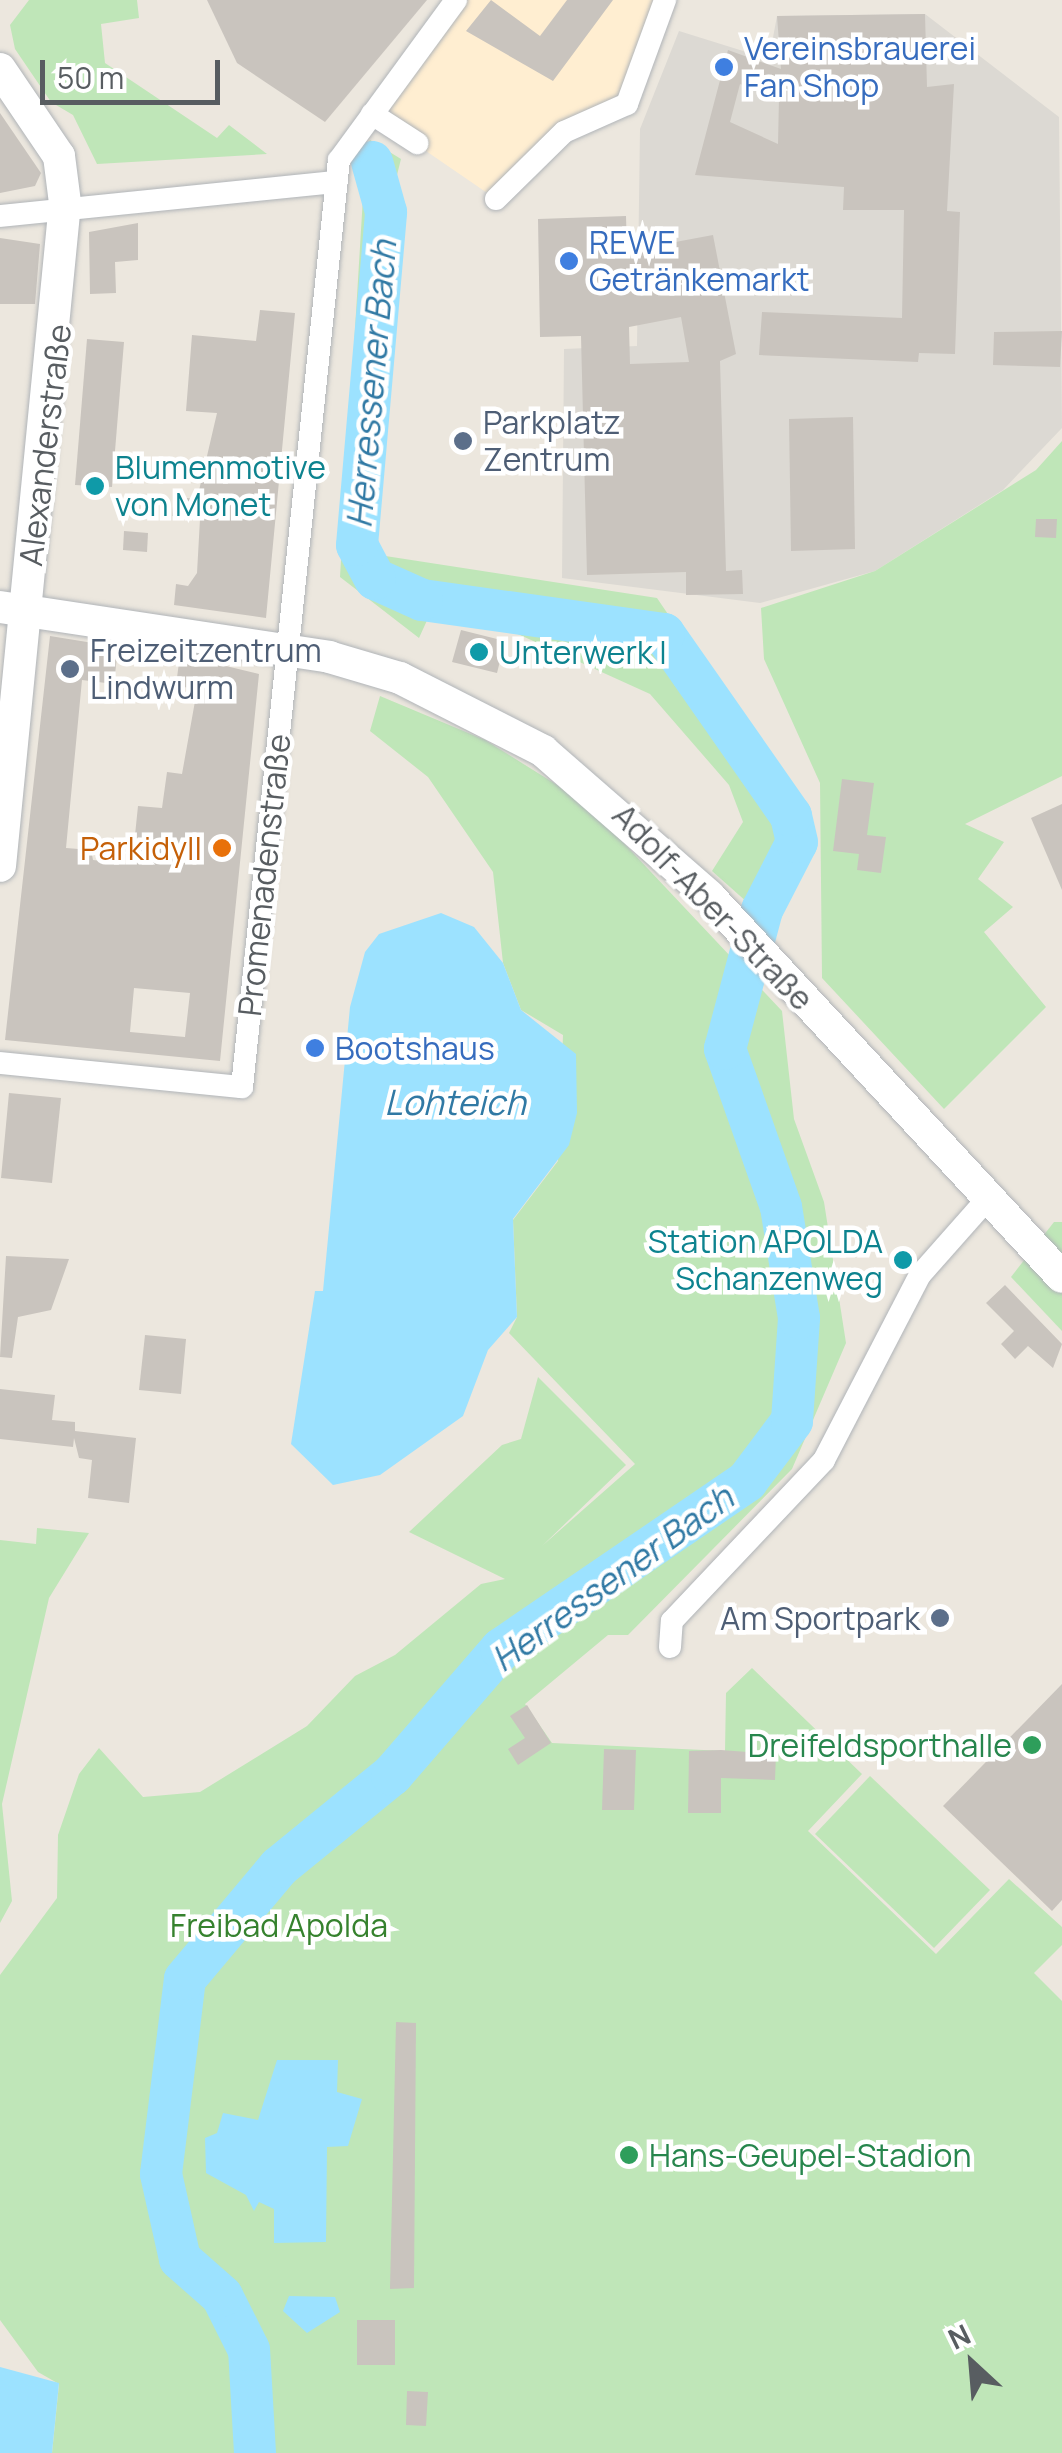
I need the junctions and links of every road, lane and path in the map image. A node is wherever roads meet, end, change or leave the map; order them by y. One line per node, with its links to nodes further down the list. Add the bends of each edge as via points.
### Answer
1 (456, 0): 4 (street)
2 (665, 0): 7 (street, via 626,104 564,132)
3 (0, 68): 8 (main road, Alexanderstraße, via 59,156)
4 (372, 114): 5 (street); 6 (street)
5 (416, 143)
6 (336, 182): 8 (street); 11 (street, Promenadenstraße)
7 (496, 199)
8 (66, 203): 9 (street); 10 (main road, Alexanderstraße)
9 (0, 216)
10 (12, 608): 11 (main road, Adolf-Aber-Straße); 12 (main road, Alexanderstraße)
11 (288, 646): 13 (street, Promenadenstraße, via 242,1087); 14 (main road, Adolf-Aber-Straße, via 400,678 543,751 636,824)
12 (0, 866)
13 (0, 1063)
14 (989, 1197): 15 (main road, Adolf-Aber-Straße); 16 (street, via 928,1264 824,1460 672,1620)
15 (1062, 1278)
16 (670, 1647)

